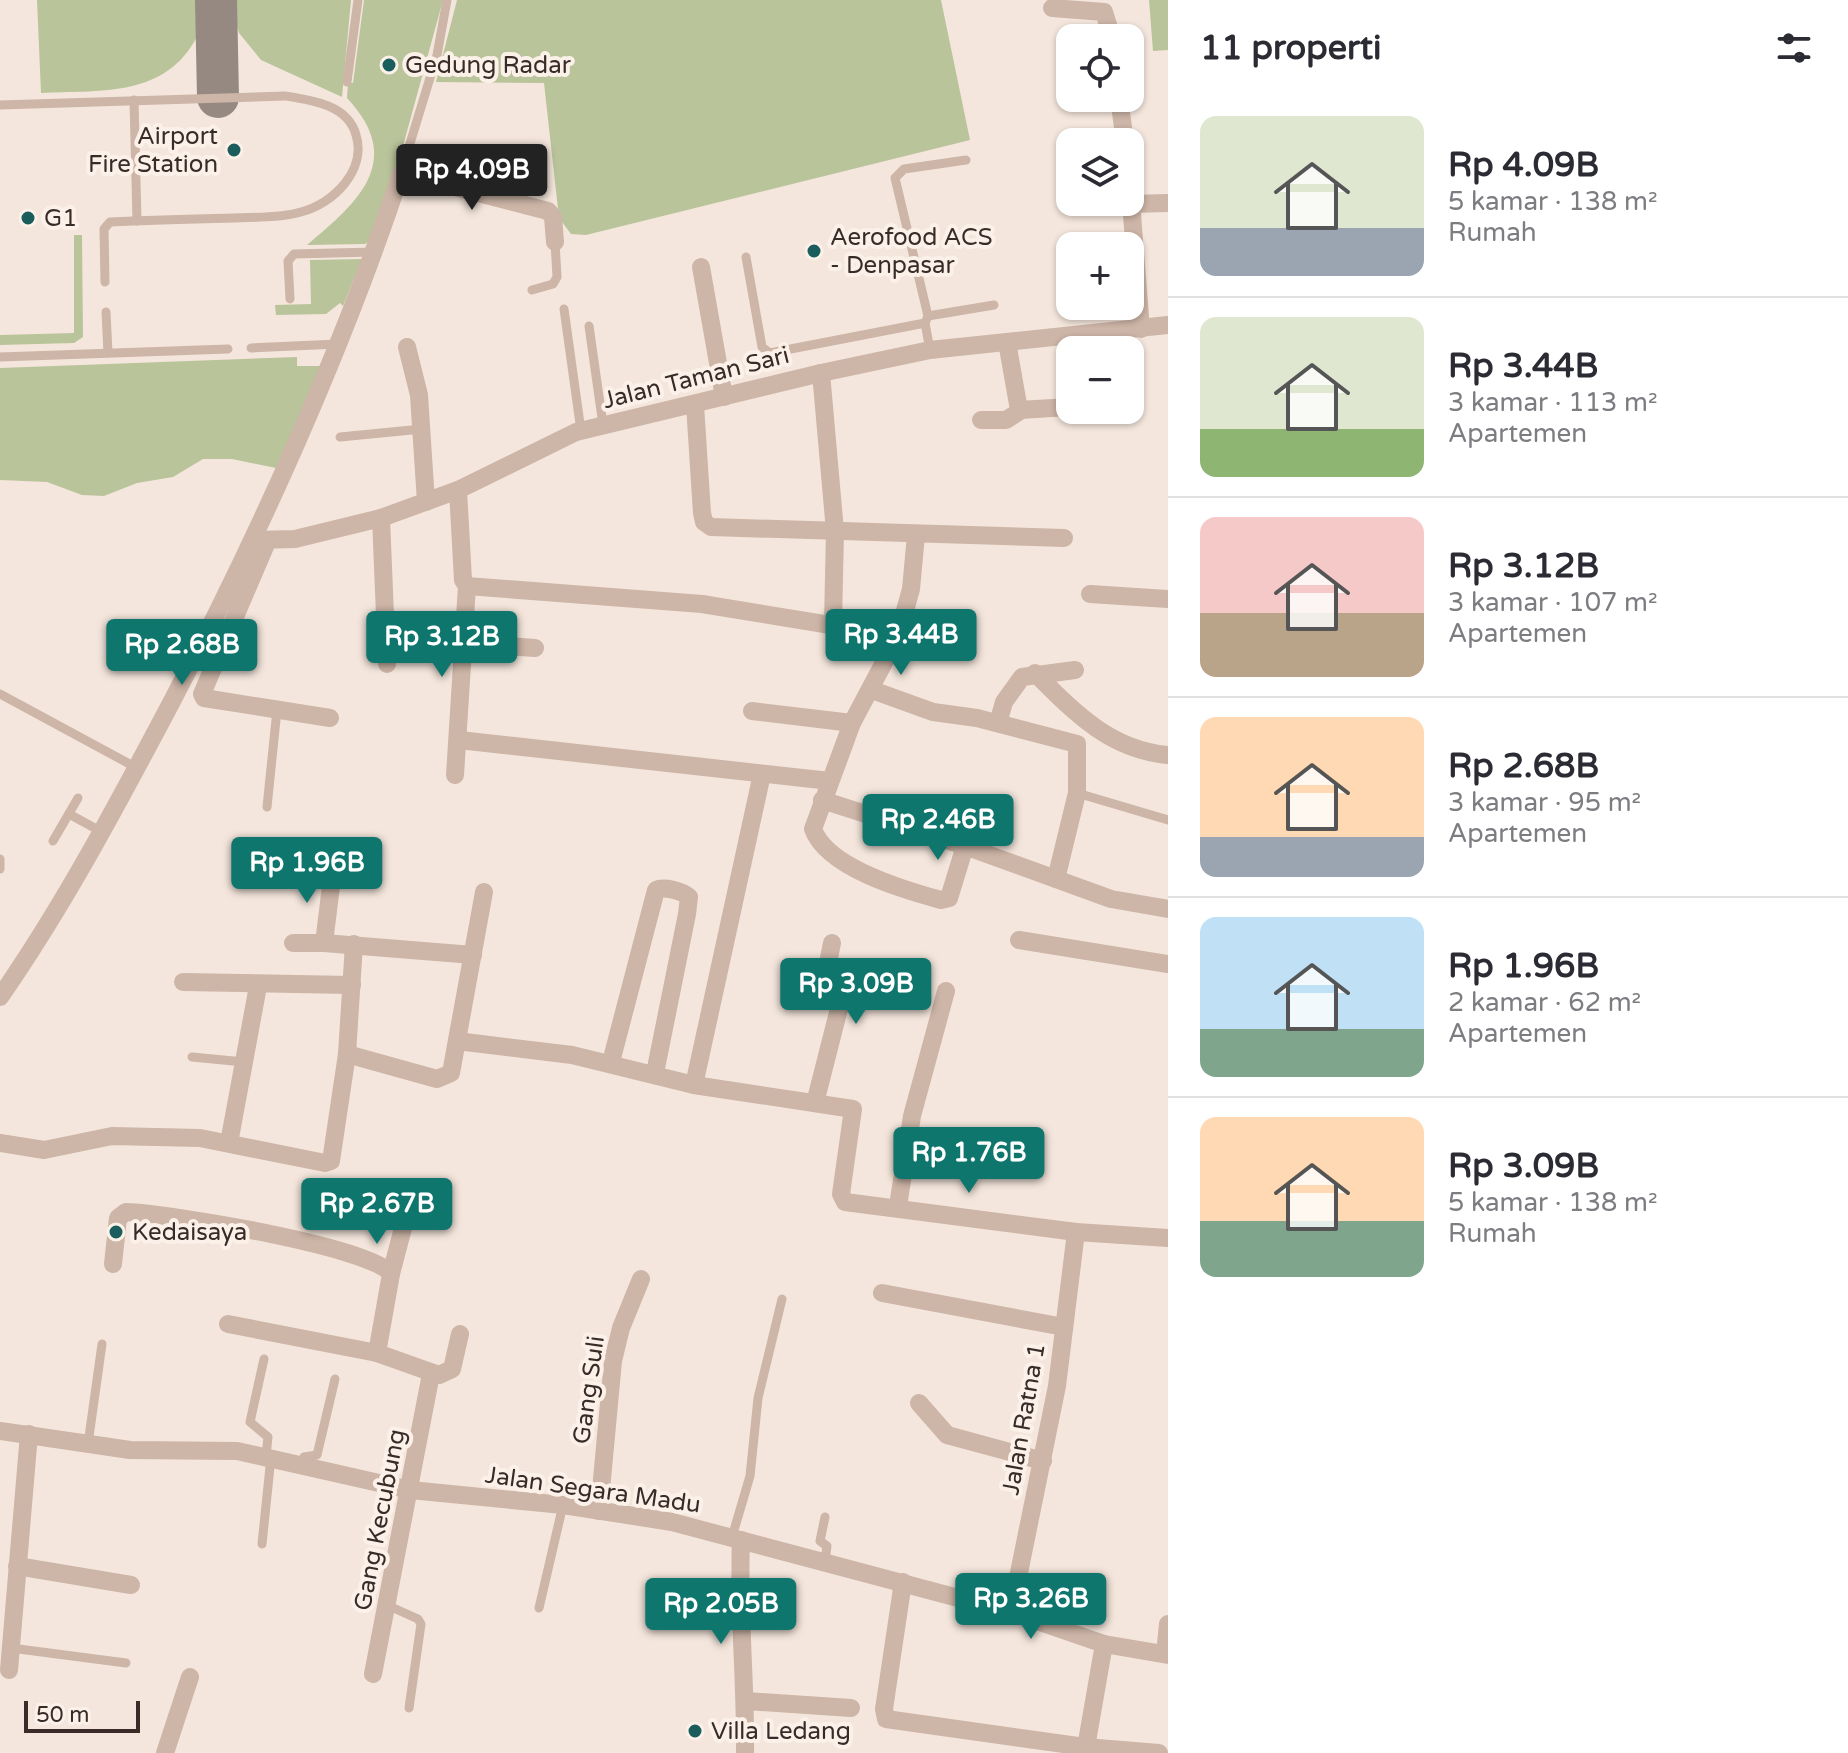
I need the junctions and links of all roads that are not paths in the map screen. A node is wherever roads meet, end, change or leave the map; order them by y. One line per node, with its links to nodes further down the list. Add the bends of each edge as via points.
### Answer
1 (358, 0): 5 (lane)
2 (447, 0): 9 (lane, via 437,55)
3 (1052, 8): 4 (street, via 1104,12)
4 (1108, 24)
5 (347, 82)
6 (134, 100): 7 (lane); 13 (lane); 13 (lane, via 303,99 343,113 357,136 358,150 338,191 312,209 269,216)
7 (0, 105)
8 (966, 160): 24 (lane, via 904,169 895,178)
9 (401, 173): 14 (street, via 548,211); 15 (street)
10 (1144, 199): 11 (street)
11 (1168, 203)
12 (1132, 216): 27 (street)
13 (137, 221): 18 (lane, via 104,226)
14 (555, 242): 19 (lane, via 557,277 553,284)
15 (374, 252): 20 (lane, via 294,254 288,261); 29 (street)
16 (746, 257): 24 (lane, via 762,347 770,353)
17 (701, 267): 37 (street)
18 (105, 282)
19 (532, 290)
20 (290, 299)
21 (994, 305): 24 (lane)
22 (564, 309): 44 (lane)
23 (106, 312): 34 (lane)
24 (926, 320): 33 (lane)
25 (1168, 325): 27 (street, Jalan Taman Sari)
26 (589, 326): 42 (lane)
27 (1141, 329): 28 (street, Jalan Taman Sari)
28 (1007, 342): 33 (street, Jalan Taman Sari); 40 (street)
29 (338, 344): 31 (lane); 52 (street)
30 (407, 347): 43 (street)
31 (251, 348)
32 (228, 349): 34 (lane)
33 (930, 350): 36 (street, Jalan Taman Sari)
34 (108, 353): 35 (lane)
35 (0, 357)
36 (821, 373): 37 (street, Jalan Taman Sari); 49 (street)
37 (724, 397): 38 (street, Jalan Taman Sari)
38 (695, 405): 42 (street, Jalan Taman Sari); 49 (street, via 707,525)
39 (1056, 408): 40 (street)
40 (1020, 411): 41 (street, via 1006,420)
41 (981, 420)
42 (603, 425): 44 (street, Jalan Taman Sari)
43 (422, 429): 45 (lane); 47 (street)
44 (581, 431): 46 (street, Jalan Taman Sari)
45 (340, 437)
46 (458, 490): 47 (street, Jalan Taman Sari); 53 (street)
47 (426, 502): 48 (street, Jalan Taman Sari)
48 (381, 518): 52 (street, Jalan Taman Sari, via 305,537); 60 (street)
49 (835, 531): 50 (street); 56 (street)
50 (916, 535): 51 (street); 57 (street, via 911,589)
51 (1064, 538)
52 (261, 541): 65 (street, via 202,694); 72 (street)
53 (467, 586): 56 (street, via 702,604); 58 (street)
54 (1090, 594): 55 (street)
55 (1168, 599)
56 (833, 623): 57 (street)
57 (898, 636): 63 (street)
58 (463, 643): 59 (street); 70 (street)
59 (535, 648)
60 (387, 664)
61 (1075, 670): 62 (street)
62 (1035, 673): 69 (street, via 1014,684); 71 (street, via 1103,735 1134,749)
63 (872, 690): 68 (street); 69 (street, via 933,712)
64 (0, 694): 72 (lane)
65 (277, 710): 67 (street); 79 (lane)
66 (752, 711): 68 (street)
67 (330, 718)
68 (852, 723): 75 (street)
69 (998, 723): 76 (street, via 1077,744)
70 (459, 740): 73 (street); 74 (street)
71 (1168, 755)
72 (137, 768): 82 (street)
73 (762, 774): 75 (street); 109 (street)
74 (455, 775)
75 (830, 781): 78 (street)
76 (1077, 793): 81 (lane); 88 (street)
77 (78, 798): 80 (lane)
78 (822, 800): 84 (street); 84 (street, via 813,829 835,856 860,872 937,899 949,898)
79 (267, 807)
80 (69, 814): 82 (lane); 83 (lane)
81 (1168, 820)
82 (102, 832): 102 (street)
83 (53, 841)
84 (965, 846): 88 (street)
85 (0, 859): 86 (lane)
86 (0, 869)
87 (332, 878): 93 (street)
88 (1056, 879): 90 (street, via 1111,899)
89 (484, 892): 96 (street)
90 (1168, 909)
91 (1019, 940): 97 (street)
92 (293, 943): 93 (street)
93 (324, 943): 95 (street)
94 (832, 943): 110 (street, via 826,973 843,993)
95 (354, 944): 96 (street); 99 (street)
96 (473, 955): 103 (street)
97 (1168, 964)
98 (183, 982): 100 (street)
99 (352, 985): 100 (street); 104 (street)
100 (258, 986): 107 (street)
101 (946, 991): 113 (street, via 912,1116)
102 (0, 997)
103 (457, 1041): 104 (street, via 446,1078); 106 (street)
104 (347, 1054): 112 (street, via 331,1161)
105 (192, 1057): 107 (lane)
106 (611, 1062): 108 (street); 108 (street, via 656,890 662,888 689,897)
107 (244, 1063): 112 (street)
108 (655, 1073): 109 (street)
109 (694, 1085): 110 (street)
110 (815, 1103): 113 (street, via 853,1109 843,1200)
111 (0, 1143): 112 (street, via 44,1150 112,1136)
112 (229, 1143)
113 (898, 1206): 115 (street)
114 (403, 1228): 118 (street)
115 (1076, 1232): 116 (street); 123 (street, Jalan Ratna 1)
116 (1168, 1238)
117 (113, 1264): 118 (street, via 118,1218 134,1212 361,1255)
118 (391, 1274): 126 (street)
119 (641, 1279): 139 (street, Gang Suli, via 613,1361)
120 (882, 1293): 123 (street)
121 (782, 1299): 141 (lane, via 758,1398)
122 (228, 1324): 126 (street)
123 (1064, 1327): 135 (street, Jalan Ratna 1)
124 (460, 1334): 128 (street, via 452,1369)
125 (102, 1344): 133 (lane)
126 (377, 1353): 128 (street)
127 (264, 1359): 134 (lane, via 250,1422 268,1437)
128 (431, 1374): 137 (street, Gang Kecubung)
129 (335, 1379): 136 (lane, via 317,1455 305,1457)
130 (919, 1403): 135 (street, via 947,1435)
131 (0, 1431): 132 (street, Jalan Segara Madu)
132 (29, 1434): 133 (street, Jalan Segara Madu); 144 (street)
133 (88, 1444): 134 (street, Jalan Segara Madu, via 222,1449)
134 (269, 1457): 136 (street, Jalan Segara Madu); 142 (lane)
135 (1043, 1461): 149 (street, Jalan Ratna 1)
136 (303, 1465): 137 (street, Jalan Segara Madu)
137 (410, 1490): 138 (street, Jalan Segara Madu); 147 (street, Gang Kecubung)
138 (563, 1505): 139 (street, Jalan Segara Madu); 148 (lane)
139 (599, 1511): 141 (street, Jalan Segara Madu)
140 (825, 1517): 143 (lane, via 820,1541 827,1546)
141 (737, 1538): 143 (street, Jalan Segara Madu); 158 (street)
142 (262, 1544)
143 (825, 1562): 145 (street, Jalan Segara Madu)
144 (17, 1566): 146 (street); 152 (street)
145 (903, 1582): 149 (street, Jalan Segara Madu); 161 (street, via 886,1719)
146 (131, 1585)
147 (389, 1606): 156 (street, Gang Kecubung); 159 (lane, via 421,1624)
148 (539, 1608)
149 (1011, 1612): 151 (street, Jalan Segara Madu)
150 (1168, 1624): 153 (street)
151 (1104, 1644): 153 (street, Jalan Segara Madu); 161 (street)
152 (11, 1648): 154 (lane); 155 (street)
153 (1166, 1654)
154 (126, 1663)
155 (9, 1670)
156 (373, 1674)
157 (190, 1677): 162 (street)
158 (746, 1701): 160 (street); 163 (street)
159 (409, 1708)
160 (851, 1708)
161 (1085, 1750): 164 (street)
162 (165, 1753)
163 (745, 1753)
164 (1159, 1753)

